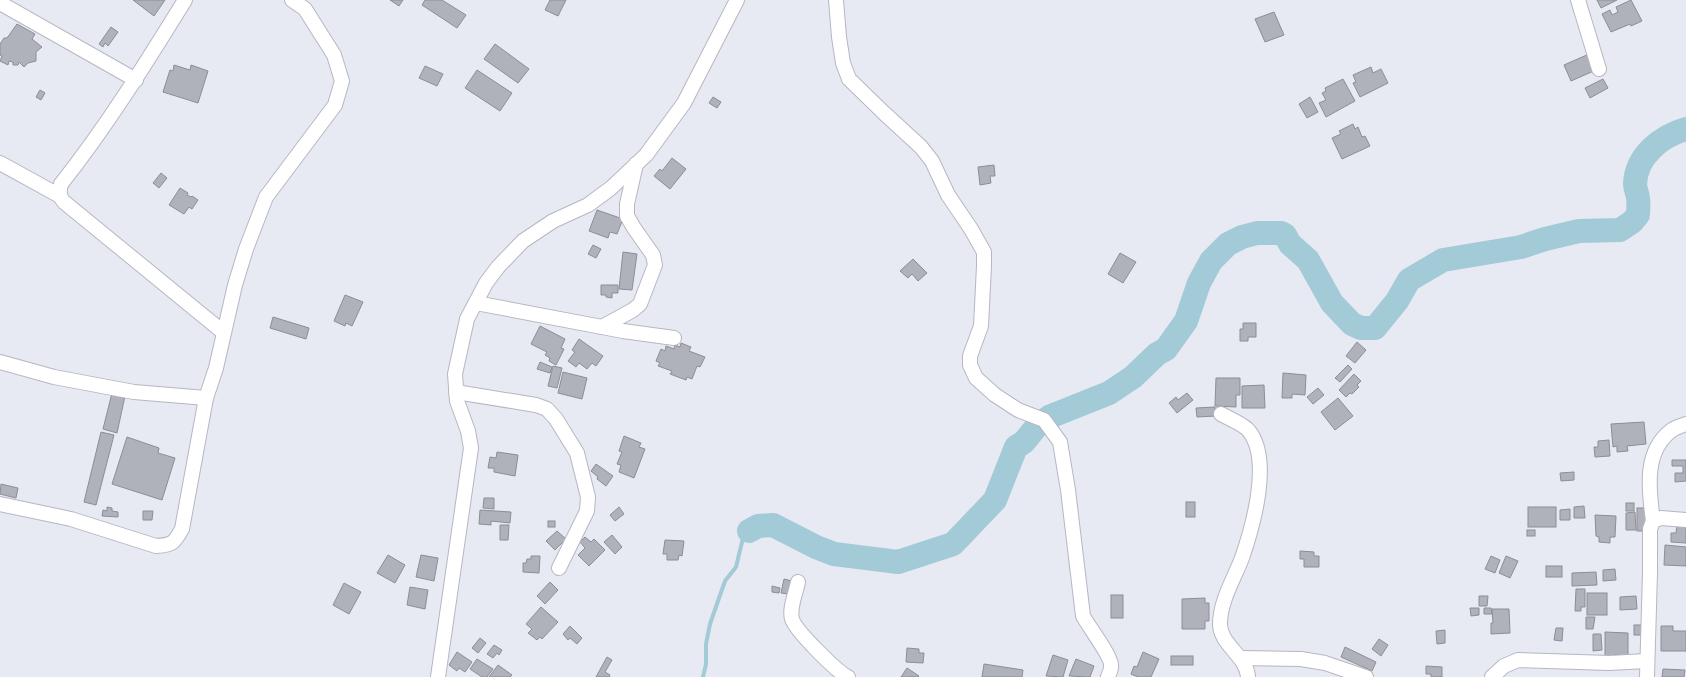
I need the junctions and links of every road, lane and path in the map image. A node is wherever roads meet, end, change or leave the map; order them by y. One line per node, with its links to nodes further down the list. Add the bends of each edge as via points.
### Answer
1 (185, 0): 8 (street)
2 (292, 0): 14 (street, via 305,10 334,55 342,81 340,92 335,105 266,197 246,249)
3 (738, 0): 10 (street, via 684,103 646,155)
4 (836, 0): 31 (street, via 843,63 850,79 932,161 948,195 984,252 981,326 970,356 970,366 976,378 995,395 1018,410 1044,420 1060,442 1083,616 1110,660)
5 (1578, 0): 7 (street)
6 (0, 3): 8 (street)
7 (1599, 69)
8 (136, 80): 11 (street, via 88,151 61,184)
9 (0, 163): 11 (street)
10 (636, 164): 12 (street, via 611,188 588,205 553,221 523,241 498,267); 13 (street, via 627,204 627,216 653,255 655,265 640,304)
11 (60, 196): 14 (street, via 64,202)
12 (476, 303): 13 (street); 17 (street, via 467,318 455,374)
13 (602, 327): 15 (street)
14 (223, 332): 18 (street, via 216,368)
15 (674, 338)
16 (0, 362): 18 (street, via 54,377 134,392)
17 (456, 392): 24 (street, via 547,409 578,453 588,497 587,511); 29 (street, via 468,431 470,448)
18 (206, 398): 21 (street, via 182,529 175,542 156,546 71,519)
19 (1221, 414): 26 (street, via 1249,430 1258,446 1261,474 1258,500 1242,557 1225,598 1220,624 1222,634)
20 (1686, 424): 23 (street, via 1672,430 1652,456 1650,496)
21 (0, 504)
22 (1686, 520): 23 (street, via 1661,518)
23 (1653, 521): 27 (street, via 1650,528)
24 (559, 568)
25 (798, 582): 30 (street, via 791,609 792,620 828,661)
26 (1240, 658): 28 (street, via 1301,659 1325,663); 32 (street)
27 (1647, 661): 34 (street, via 1609,663 1518,660 1504,666); 35 (street)
28 (1332, 672): 33 (street)
29 (438, 677)
30 (848, 677)
31 (1108, 677)
32 (1248, 677)
33 (1366, 677)
34 (1492, 677)
35 (1646, 677)

